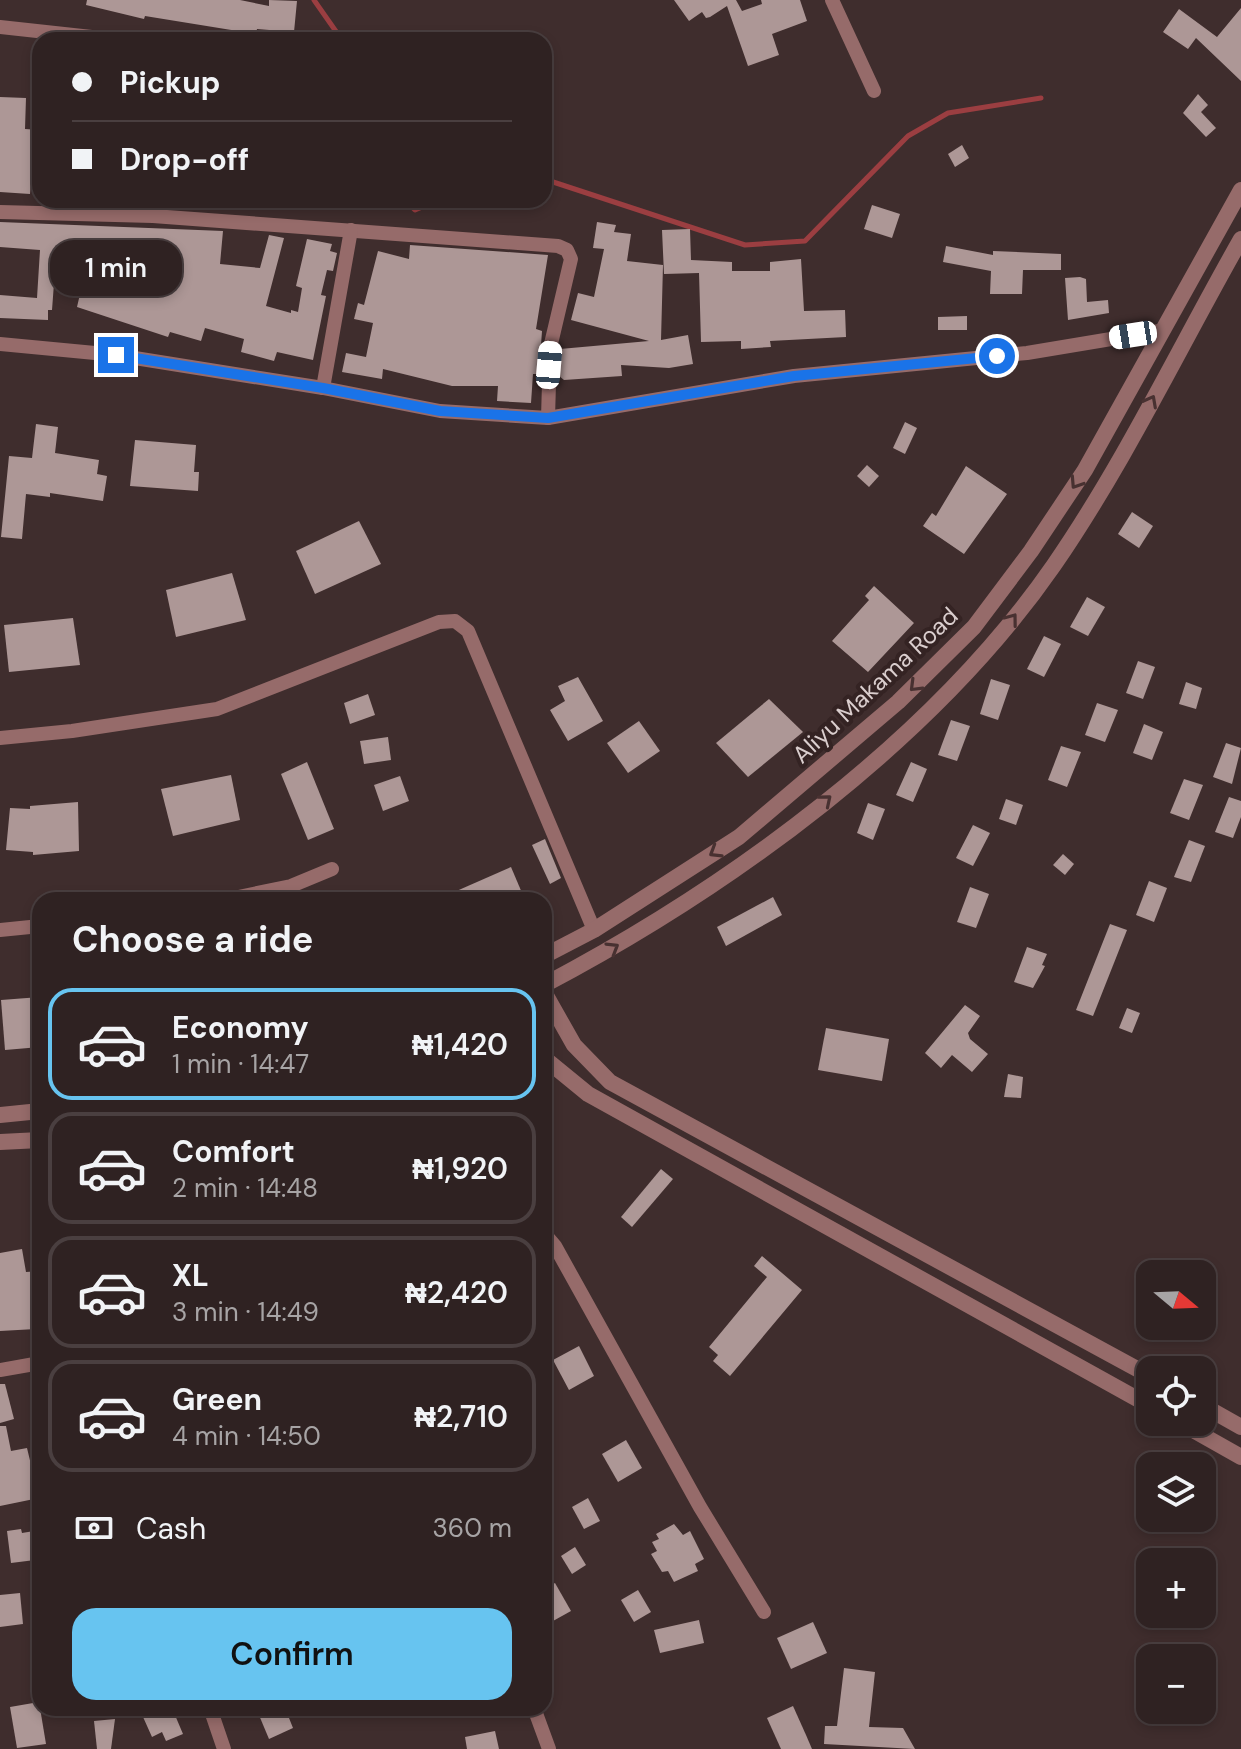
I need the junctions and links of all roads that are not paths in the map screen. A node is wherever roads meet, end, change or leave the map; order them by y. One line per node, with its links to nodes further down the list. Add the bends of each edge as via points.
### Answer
1 (832, 0): 4 (street)
2 (0, 27): 3 (street)
3 (46, 32)
4 (874, 91)
5 (1241, 190): 9 (street, Aliyu Makama Road)
6 (0, 212): 7 (street)
7 (351, 230): 11 (street); 12 (street, via 567,250 571,259 550,348)
8 (1241, 239): 20 (street, one-way to 8, via 754,859 916,721 993,644 1053,567 1108,483)
9 (1159, 331): 12 (street, via 1027,353 794,376); 18 (street, Aliyu Makama Road, one-way to 18, via 1085,470 974,627 898,702 739,837)
10 (0, 344): 11 (street, via 116,355)
11 (323, 388): 12 (street, via 440,411)
12 (548, 418)
13 (0, 738): 18 (street, via 217,709 439,622 455,621 468,631)
14 (332, 869): 15 (street)
15 (262, 892)
16 (32, 927): 17 (street)
17 (0, 930)
18 (594, 930): 19 (street, Aliyu Makama Road)
19 (552, 952)
20 (552, 981)
21 (552, 1006): 29 (street, via 574,1045 610,1082)
22 (552, 1064): 31 (street, via 601,1102)
23 (32, 1112): 24 (street)
24 (0, 1115)
25 (32, 1140): 26 (street)
26 (0, 1142)
27 (552, 1242): 36 (street)
28 (32, 1364): 30 (street)
29 (1136, 1368)
30 (0, 1370)
31 (1136, 1398)
32 (1216, 1413): 33 (street)
33 (1241, 1427)
34 (1204, 1436): 35 (street)
35 (1241, 1457)
36 (764, 1612)
37 (213, 1716): 39 (street)
38 (537, 1716): 40 (street)
39 (224, 1749)
40 (549, 1749)

